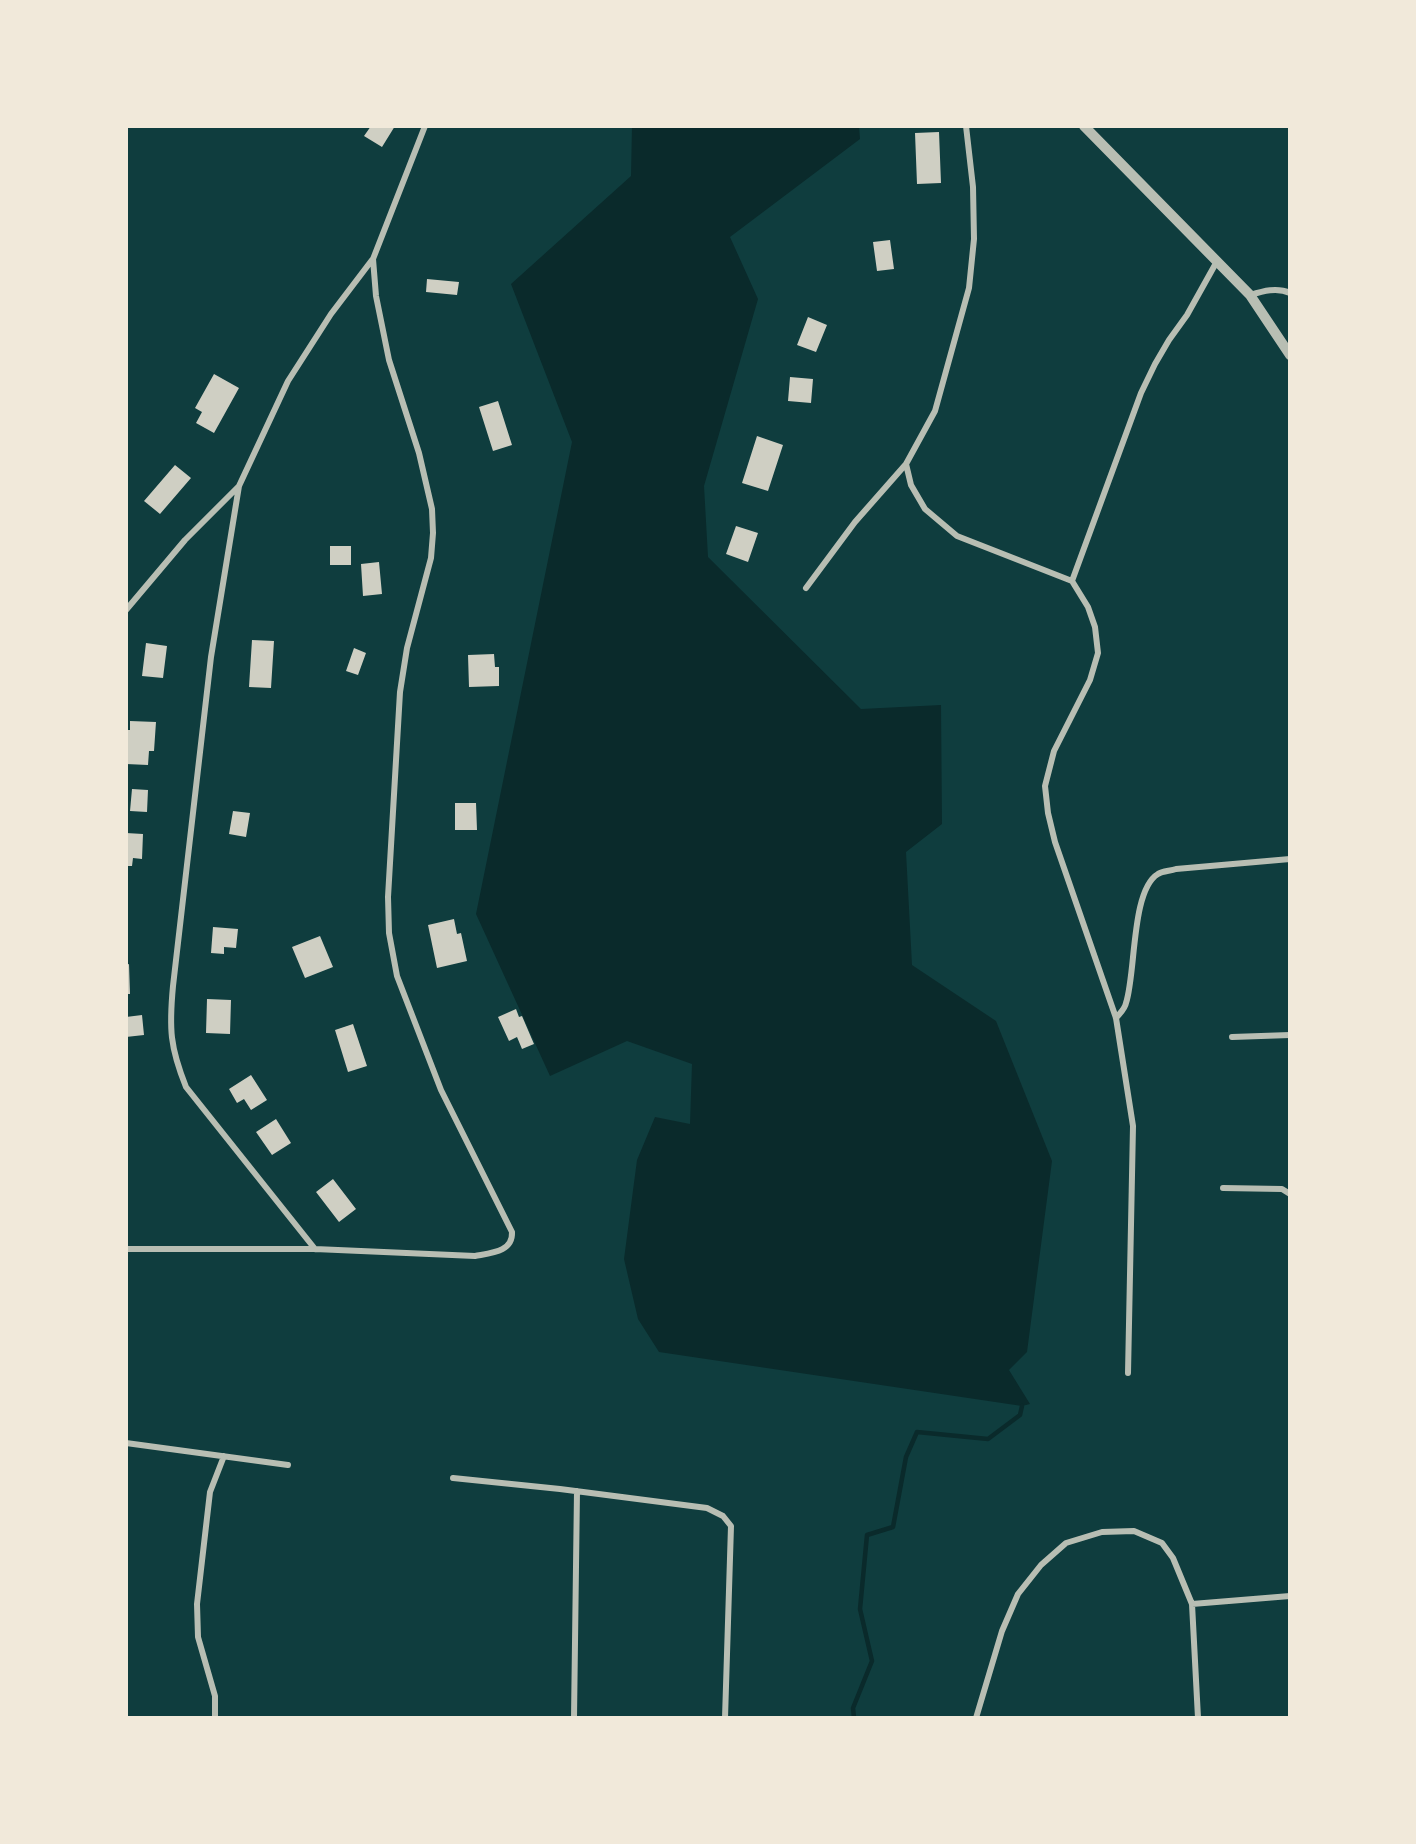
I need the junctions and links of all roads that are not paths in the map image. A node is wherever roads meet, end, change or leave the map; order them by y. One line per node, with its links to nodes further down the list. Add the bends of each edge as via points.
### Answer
1 (425, 126): 4 (street)
2 (966, 126): 9 (street, via 974,229 969,288 935,411)
3 (1084, 126): 5 (street)
4 (373, 259): 10 (street, via 331,314 288,381); 21 (street, via 389,360 419,453 432,509 433,532 431,558 407,648 400,692 389,933 408,1008 441,1090 512,1232 512,1240 497,1252 475,1256)
5 (1216, 263): 7 (street); 11 (street, via 1155,364)
6 (1290, 293): 7 (street, via 1267,290)
7 (1250, 295): 8 (street)
8 (1290, 355)
9 (906, 464): 11 (street, via 911,485 925,509 950,531); 12 (street, via 855,522)
10 (239, 486): 13 (street, via 185,540); 21 (street, via 211,657 170,1026 175,1059 186,1088)
11 (1072, 581): 15 (street, via 1088,607 1098,653 1090,680 1054,751 1045,786 1054,842)
12 (806, 588)
13 (126, 610)
14 (1290, 859): 15 (street, via 1158,874 1147,885 1140,903 1126,1006)
15 (1116, 1018): 22 (street, via 1133,1126)
16 (1290, 1035): 17 (street)
17 (1232, 1036)
18 (1223, 1188): 19 (street, via 1282,1189)
19 (1290, 1194)
20 (126, 1249): 21 (street)
21 (315, 1249)
22 (1128, 1373)
23 (126, 1443): 24 (street)
24 (224, 1456): 25 (street); 30 (street, via 210,1492 197,1604 198,1637 215,1696)
25 (288, 1465)
26 (453, 1478): 27 (street)
27 (576, 1491): 31 (street); 32 (street, via 707,1508 723,1515 730,1526)
28 (1290, 1596): 29 (street)
29 (1192, 1604): 33 (street, via 1173,1558 1162,1543 1134,1531 1102,1532 1066,1543 1041,1565 1018,1594 1002,1631); 34 (street)
30 (215, 1718)
31 (573, 1718)
32 (725, 1718)
33 (976, 1718)
34 (1198, 1718)

